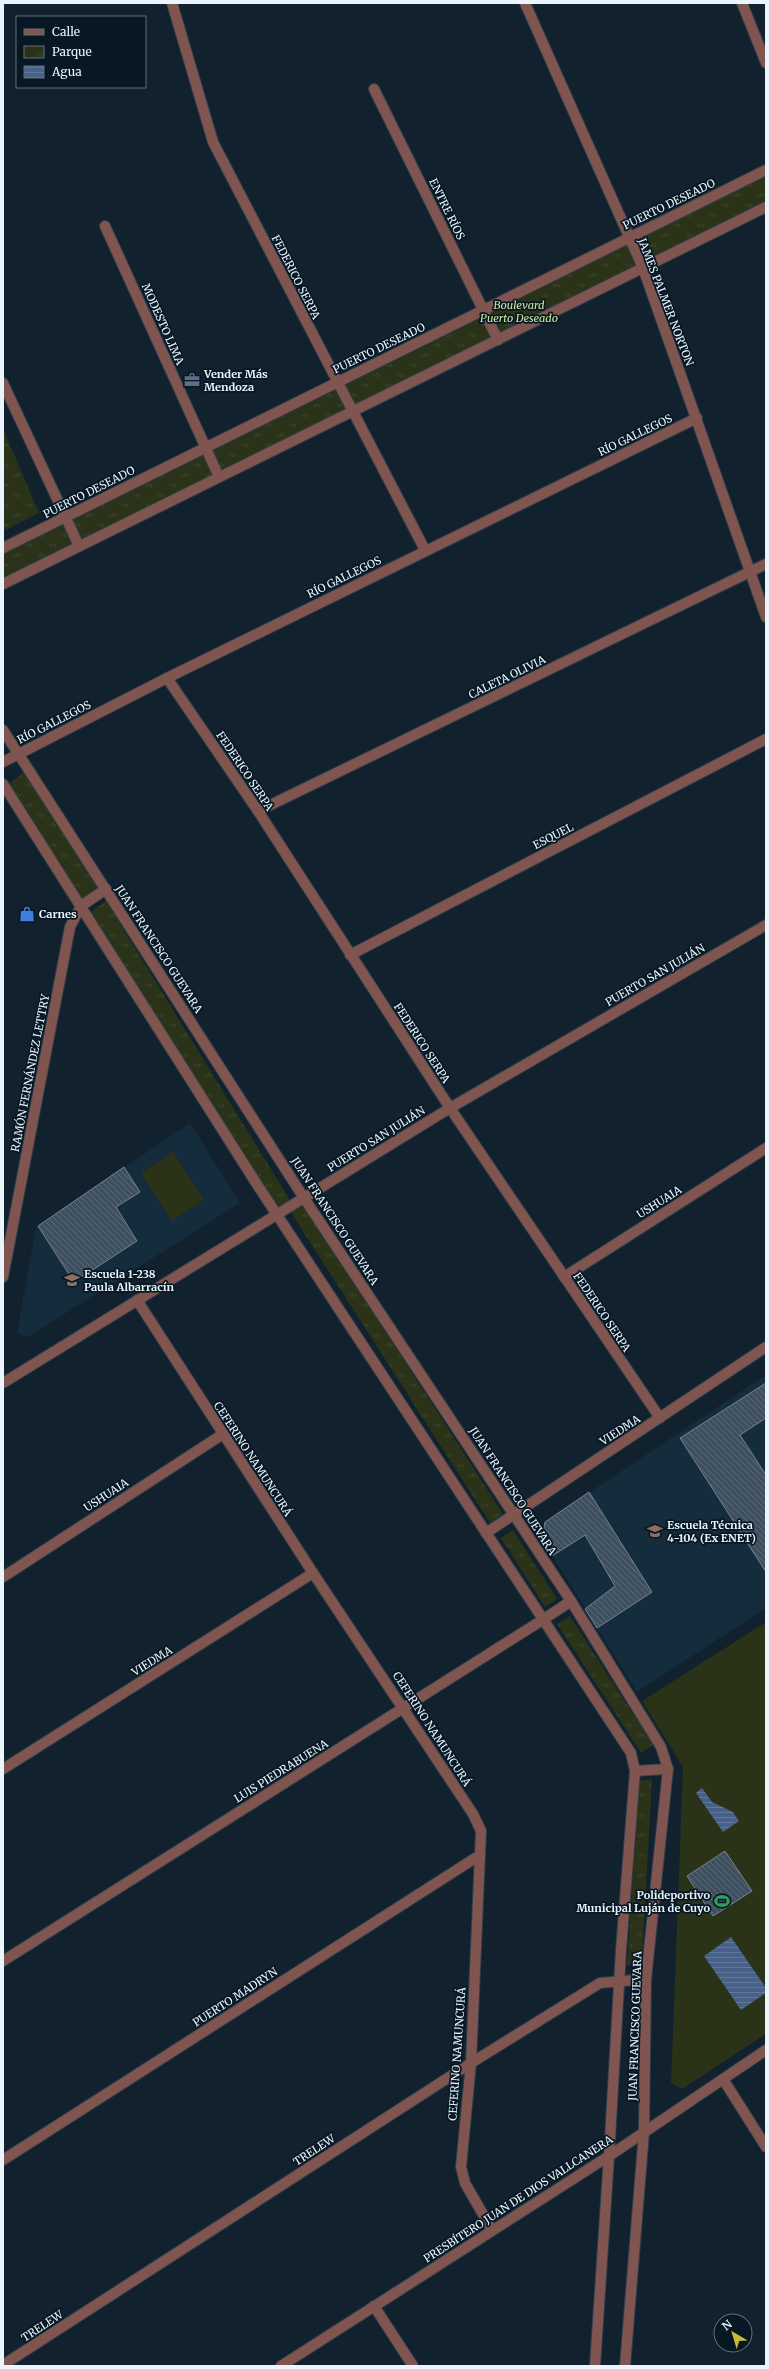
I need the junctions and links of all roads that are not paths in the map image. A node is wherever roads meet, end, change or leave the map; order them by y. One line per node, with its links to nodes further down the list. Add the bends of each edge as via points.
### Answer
1 (172, 3): 13 (street, FEDERICO SERPA, via 213,142)
2 (525, 3): 9 (street, JAMES PALMER NORTON)
3 (742, 3): 4 (street)
4 (766, 63)
5 (374, 88): 11 (street, ENTRE RÍOS)
6 (766, 170): 9 (street, PUERTO DESEADO)
7 (766, 207): 10 (street)
8 (105, 226): 17 (street, MODESTO LIMA)
9 (629, 237): 10 (street, JAMES PALMER NORTON); 11 (street, PUERTO DESEADO)
10 (643, 268): 12 (street); 16 (street, JAMES PALMER NORTON)
11 (484, 310): 12 (street, ENTRE RÍOS); 13 (street, PUERTO DESEADO)
12 (498, 340): 15 (street)
13 (336, 382): 15 (street, FEDERICO SERPA); 17 (street, PUERTO DESEADO)
14 (3, 383): 19 (street)
15 (353, 411): 18 (street); 22 (street, FEDERICO SERPA)
16 (697, 418): 22 (street, RÍO GALLEGOS); 24 (street, JAMES PALMER NORTON)
17 (205, 447): 18 (street, MODESTO LIMA); 19 (street, PUERTO DESEADO)
18 (219, 477): 20 (street)
19 (66, 517): 20 (street); 21 (street, PUERTO DESEADO)
20 (79, 546): 25 (street)
21 (3, 548)
22 (425, 550): 27 (street, RÍO GALLEGOS)
23 (766, 564): 24 (street, CALETA OLIVIA)
24 (750, 571): 26 (street, JAMES PALMER NORTON); 33 (street, CALETA OLIVIA)
25 (3, 584)
26 (766, 617)
27 (167, 678): 30 (street, RÍO GALLEGOS); 33 (street, FEDERICO SERPA)
28 (3, 730): 30 (street, JUAN FRANCISCO GUEVARA)
29 (766, 739): 37 (street, ESQUEL)
30 (18, 754): 31 (street, RÍO GALLEGOS); 34 (street, JUAN FRANCISCO GUEVARA)
31 (3, 762)
32 (3, 784): 35 (street, JUAN FRANCISCO GUEVARA)
33 (258, 811): 37 (street, FEDERICO SERPA)
34 (106, 889): 35 (street, RAMÓN FERNÁNDEZ LETTRY); 40 (street, JUAN FRANCISCO GUEVARA)
35 (81, 906): 41 (street, JUAN FRANCISCO GUEVARA); 43 (street, RAMÓN FERNÁNDEZ LETTRY, via 70,927)
36 (766, 925): 38 (street, PUERTO SAN JULIÁN)
37 (350, 954): 38 (street, FEDERICO SERPA)
38 (450, 1108): 40 (street, PUERTO SAN JULIÁN); 42 (street, FEDERICO SERPA)
39 (766, 1148): 42 (street, USHUAIA)
40 (304, 1198): 41 (street, PUERTO SAN JULIÁN); 49 (street, JUAN FRANCISCO GUEVARA)
41 (277, 1214): 44 (street, PUERTO SAN JULIÁN); 50 (street, JUAN FRANCISCO GUEVARA)
42 (564, 1276): 47 (street, FEDERICO SERPA)
43 (3, 1277)
44 (137, 1300): 46 (street, PUERTO SAN JULIÁN); 48 (street, CEFERINO NAMUNCURÁ)
45 (766, 1347): 47 (street, VIEDMA)
46 (3, 1383)
47 (660, 1418): 49 (street, VIEDMA)
48 (223, 1434): 51 (street, CEFERINO NAMUNCURÁ); 52 (street, USHUAIA)
49 (514, 1514): 50 (street, VIEDMA); 53 (street, JUAN FRANCISCO GUEVARA)
50 (486, 1533): 54 (street, JUAN FRANCISCO GUEVARA)
51 (313, 1573): 55 (street, CEFERINO NAMUNCURÁ); 56 (street, VIEDMA)
52 (3, 1577)
53 (570, 1600): 54 (street, LUIS PIEDRABUENA); 57 (street, JUAN FRANCISCO GUEVARA, via 661,1747)
54 (544, 1619): 55 (street, LUIS PIEDRABUENA); 58 (street, JUAN FRANCISCO GUEVARA, via 630,1753)
55 (404, 1708): 59 (street, CEFERINO NAMUNCURÁ, via 473,1814 481,1832); 60 (street, LUIS PIEDRABUENA)
56 (3, 1769)
57 (668, 1769): 58 (street); 61 (street, JUAN FRANCISCO GUEVARA)
58 (635, 1771): 62 (street, JUAN FRANCISCO GUEVARA)
59 (480, 1855): 64 (street, CEFERINO NAMUNCURÁ); 69 (street, PUERTO MADRYN)
60 (3, 1961)
61 (646, 1979): 62 (street, TRELEW); 66 (street, JUAN FRANCISCO GUEVARA)
62 (620, 1981): 64 (street, TRELEW, via 600,1983); 68 (street, JUAN FRANCISCO GUEVARA)
63 (766, 2050): 65 (street, PRESBÍTERO JUAN DE DIOS VALLCANERA)
64 (471, 2063): 70 (street, CEFERINO NAMUNCURÁ, via 460,2167 464,2183); 72 (street, TRELEW)
65 (722, 2079): 66 (street, PRESBÍTERO JUAN DE DIOS VALLCANERA); 67 (street)
66 (644, 2132): 68 (street, PRESBÍTERO JUAN DE DIOS VALLCANERA); 76 (street, JUAN FRANCISCO GUEVARA)
67 (766, 2147)
68 (609, 2156): 70 (street, PRESBÍTERO JUAN DE DIOS VALLCANERA); 75 (street, JUAN FRANCISCO GUEVARA)
69 (3, 2160)
70 (492, 2230): 71 (street, PRESBÍTERO JUAN DE DIOS VALLCANERA)
71 (374, 2306): 73 (street, PRESBÍTERO JUAN DE DIOS VALLCANERA); 74 (street)
72 (3, 2365)
73 (281, 2366)
74 (413, 2366)
75 (595, 2366)
76 (625, 2366)

